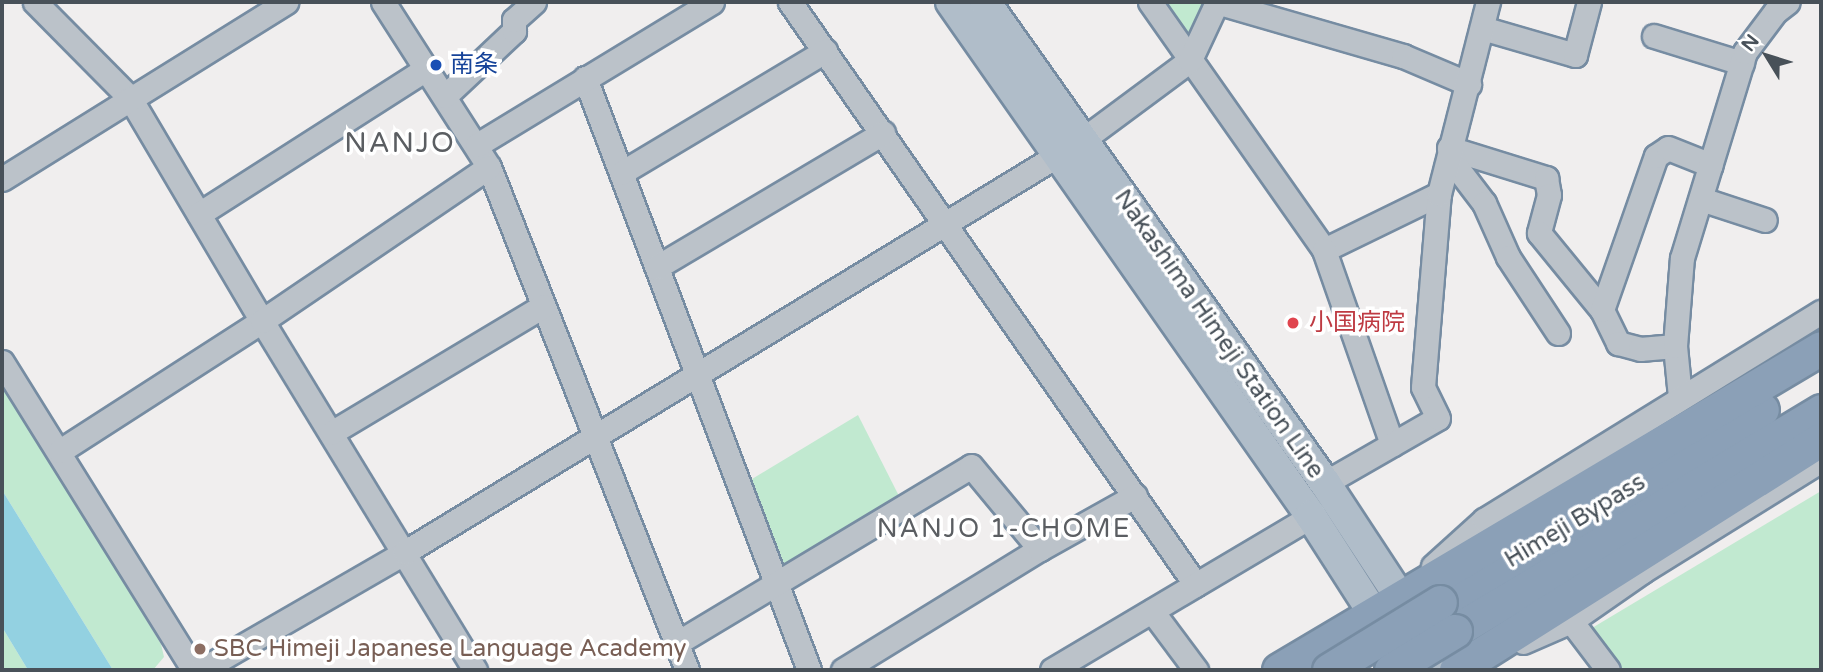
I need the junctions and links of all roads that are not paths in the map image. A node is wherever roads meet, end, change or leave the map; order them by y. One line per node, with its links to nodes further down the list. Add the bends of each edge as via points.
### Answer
1 (35, 2): 23 (street)
2 (286, 2): 23 (street)
3 (383, 2): 19 (street)
4 (534, 2): 22 (street, via 514,20 514,31)
5 (790, 2): 16 (street)
6 (951, 2): 26 (main road, Nakashima Himeji Station Line)
7 (985, 2): 26 (main road, Nakashima Himeji Station Line)
8 (1150, 2): 17 (street)
9 (1216, 2): 17 (street); 21 (street, via 1402,56)
10 (1488, 2): 14 (street)
11 (1588, 2): 14 (street, via 1575,55)
12 (704, 4): 20 (street)
13 (1780, 5): 18 (street, via 1745,52)
14 (1482, 28): 21 (street)
15 (1661, 44): 18 (street)
16 (825, 51): 24 (street); 30 (street)
17 (1190, 60): 26 (street); 37 (street)
18 (1742, 63): 28 (street)
19 (427, 68): 22 (street); 34 (street)
20 (585, 78): 25 (street); 30 (street)
21 (1469, 84): 27 (street)
22 (445, 96): 25 (street)
23 (130, 98): 31 (street); 34 (street)
24 (883, 133): 36 (street); 38 (street)
25 (477, 145): 29 (street)
26 (1069, 148): 36 (street); 58 (main road, Nakashima Himeji Station Line); 60 (main road, Nakashima Himeji Station Line)
27 (1450, 148): 32 (street); 40 (street, via 1546,178 1549,195 1539,233); 43 (street, via 1458,169 1485,203 1508,257)
28 (1712, 165): 33 (street); 40 (street, via 1668,148 1656,156)
29 (489, 167): 39 (street); 42 (street)
30 (621, 173): 38 (street)
31 (2, 179)
32 (1439, 194): 37 (street); 55 (street, via 1423,387 1438,418)
33 (1701, 199): 35 (street); 45 (street, via 1682,258)
34 (199, 214): 42 (street)
35 (1765, 220)
36 (947, 223): 49 (street); 59 (street)
37 (1324, 250): 55 (street)
38 (657, 267): 49 (street)
39 (543, 306): 53 (street); 54 (street)
40 (1602, 310): 45 (street, via 1618,343 1640,349)
41 (1821, 312): 51 (street)
42 (262, 321): 53 (street); 56 (street)
43 (1558, 333)
44 (1821, 333): 50 (street)
45 (1675, 346): 51 (street)
46 (1821, 348): 50 (highway)
47 (2, 362): 56 (street)
48 (1821, 373): 78 (highway, Himeji Bypass, bridge)
49 (698, 375): 54 (street); 63 (street)
50 (1741, 395): 65 (highway)
51 (1681, 397): 65 (street, via 1484,520)
52 (1821, 411): 79 (highway, Himeji Bypass, bridge)
53 (331, 433): 62 (street)
54 (593, 436): 62 (street); 68 (street)
55 (1392, 444): 58 (street)
56 (60, 451): 69 (street)
57 (1819, 452): 67 (street); 82 (highway)
58 (1325, 483): 65 (main road, Nakashima Himeji Station Line)
59 (1135, 496): 61 (street); 64 (street)
60 (1311, 516): 64 (street); 65 (main road, Nakashima Himeji Station Line)
61 (1040, 549): 63 (street, via 971,466); 74 (street)
62 (405, 552): 70 (street); 71 (street)
63 (776, 584): 68 (street); 73 (street)
64 (1196, 585): 66 (street)
65 (1386, 605): 77 (highway); 80 (main road, Nakashima Himeji Station Line); 81 (main road, Nakashima Himeji Station Line)
66 (1152, 611): 75 (street); 76 (street)
67 (1571, 621): 82 (street); 83 (street)
68 (677, 643): 72 (street)
69 (194, 670)
70 (201, 670)
71 (475, 670)
72 (687, 670)
73 (810, 670)
74 (843, 670)
75 (1052, 670)
76 (1196, 670)
77 (1279, 670)
78 (1329, 670)
79 (1391, 670)
80 (1412, 670)
81 (1448, 670)
82 (1458, 670)
83 (1608, 670)

